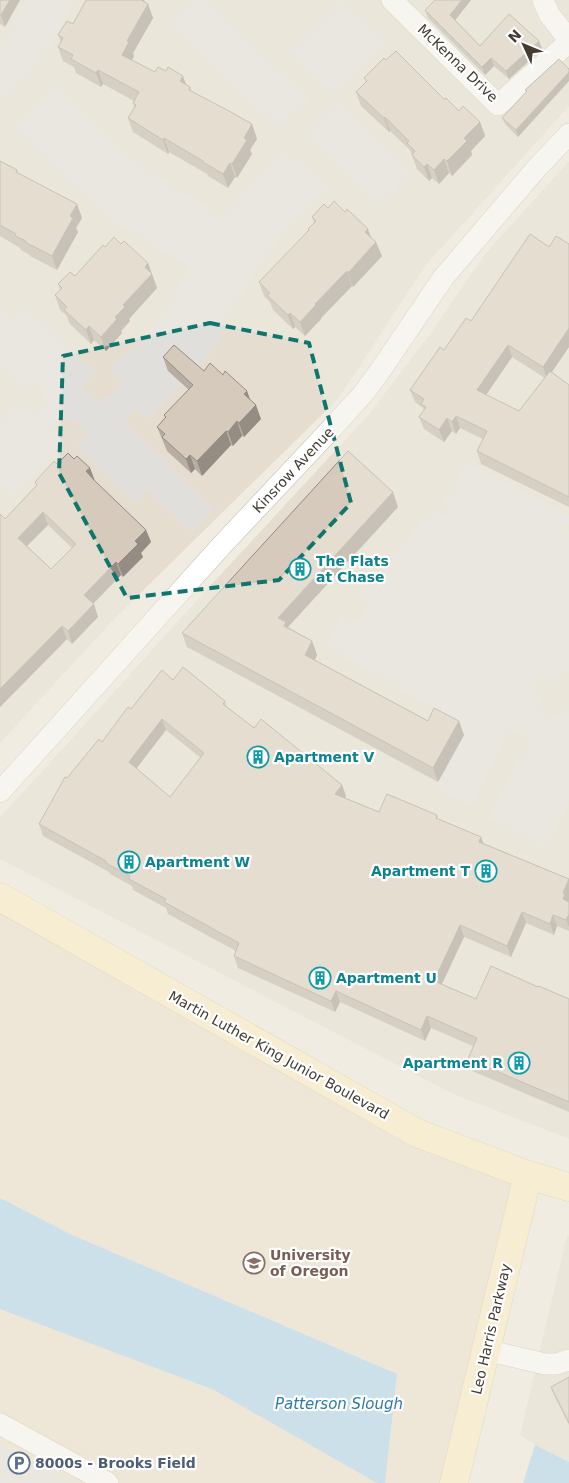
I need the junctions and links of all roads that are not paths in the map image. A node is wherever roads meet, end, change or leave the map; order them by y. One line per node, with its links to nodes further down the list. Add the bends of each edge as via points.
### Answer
1 (392, 0): 3 (street, McKenna Drive, via 498,105)
2 (543, 0): 3 (street)
3 (569, 41)
4 (569, 134): 5 (street, Kinsrow Avenue, via 443,278 363,394)
5 (0, 792)
6 (0, 897): 7 (main road, Martin Luther King Junior Boulevard, via 417,1133)
7 (528, 1176): 8 (main road, Martin Luther King Junior Boulevard); 9 (main road, Leo Harris Parkway)
8 (569, 1187)
9 (486, 1350): 10 (street, via 545,1364); 13 (main road, Leo Harris Parkway)
10 (569, 1360)
11 (0, 1424): 12 (street)
12 (108, 1483)
13 (454, 1483)

